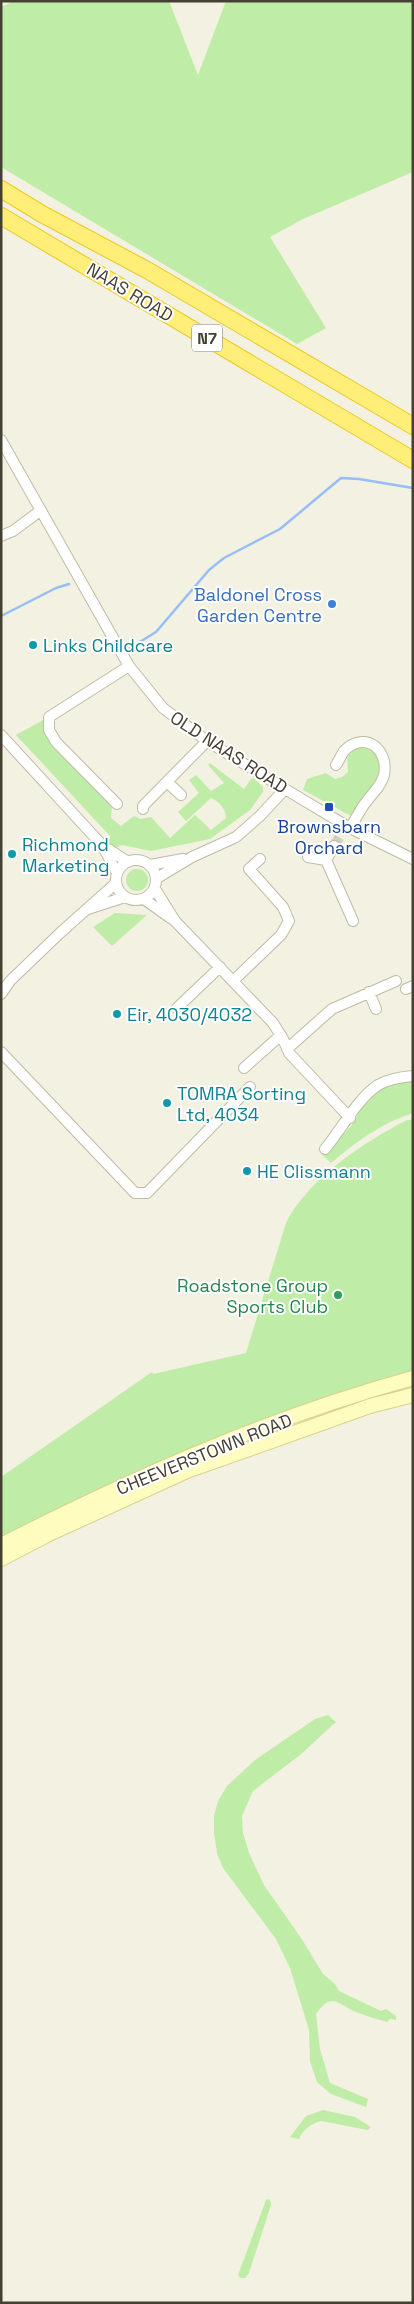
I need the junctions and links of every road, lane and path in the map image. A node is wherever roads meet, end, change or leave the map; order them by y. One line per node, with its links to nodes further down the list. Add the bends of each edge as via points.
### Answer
1 (1, 187): 3 (highway, NAAS ROAD / N7, via 42,214 147,270)
2 (1, 216): 5 (highway, NAAS ROAD / N7)
3 (413, 426)
4 (1, 440): 6 (street, OLD NAAS ROAD)
5 (413, 460)
6 (40, 511): 7 (street); 8 (street, OLD NAAS ROAD)
7 (1, 536)
8 (129, 666): 10 (street, OLD NAAS ROAD, via 163,708); 15 (street, via 49,718 49,730 56,742)
9 (1, 735): 19 (street)
10 (208, 741): 12 (street); 13 (street, OLD NAAS ROAD)
11 (336, 765): 17 (street, via 344,752 360,742 379,748 384,763 382,782)
12 (167, 782): 14 (street); 16 (street, via 142,806)
13 (285, 789): 17 (street, OLD NAAS ROAD); 22 (street, via 236,837)
14 (181, 795)
15 (117, 804)
16 (143, 809)
17 (348, 827): 18 (street); 24 (street, OLD NAAS ROAD)
18 (340, 836)
19 (102, 845): 26 (street); 28 (street)
20 (334, 846): 25 (street)
21 (308, 856): 25 (street)
22 (192, 857): 27 (street); 29 (street)
23 (260, 859): 37 (street, via 249,869 283,907 289,921 281,935)
24 (413, 859)
25 (326, 860): 35 (street)
26 (128, 862): 27 (street, via 139,860); 28 (street)
27 (150, 865): 29 (street)
28 (117, 878): 31 (street); 33 (street)
29 (156, 878): 30 (street)
30 (155, 889): 32 (street); 34 (street)
31 (125, 897): 32 (street); 33 (street)
32 (144, 899): 34 (street)
33 (84, 910): 39 (street)
34 (174, 920): 36 (street)
35 (353, 921)
36 (220, 967): 37 (street); 42 (street)
37 (234, 980): 44 (street)
38 (396, 981): 40 (street)
39 (6, 984): 41 (street)
40 (369, 992): 43 (street); 45 (street, via 332,1009)
41 (1, 994)
42 (177, 1008)
43 (376, 1009)
44 (281, 1034): 45 (street); 47 (street)
45 (287, 1049): 50 (street)
46 (3, 1055): 49 (street, via 135,1193 147,1193)
47 (244, 1068)
48 (413, 1076): 50 (street, via 378,1085)
49 (250, 1087)
50 (350, 1118): 51 (street)
51 (325, 1150)
52 (413, 1378): 54 (main road, CHEEVERSTOWN ROAD, via 371,1389 272,1424 159,1469)
53 (413, 1395): 55 (main road, CHEEVERSTOWN ROAD, via 370,1406 187,1471)
54 (1, 1545)
55 (1, 1559)

